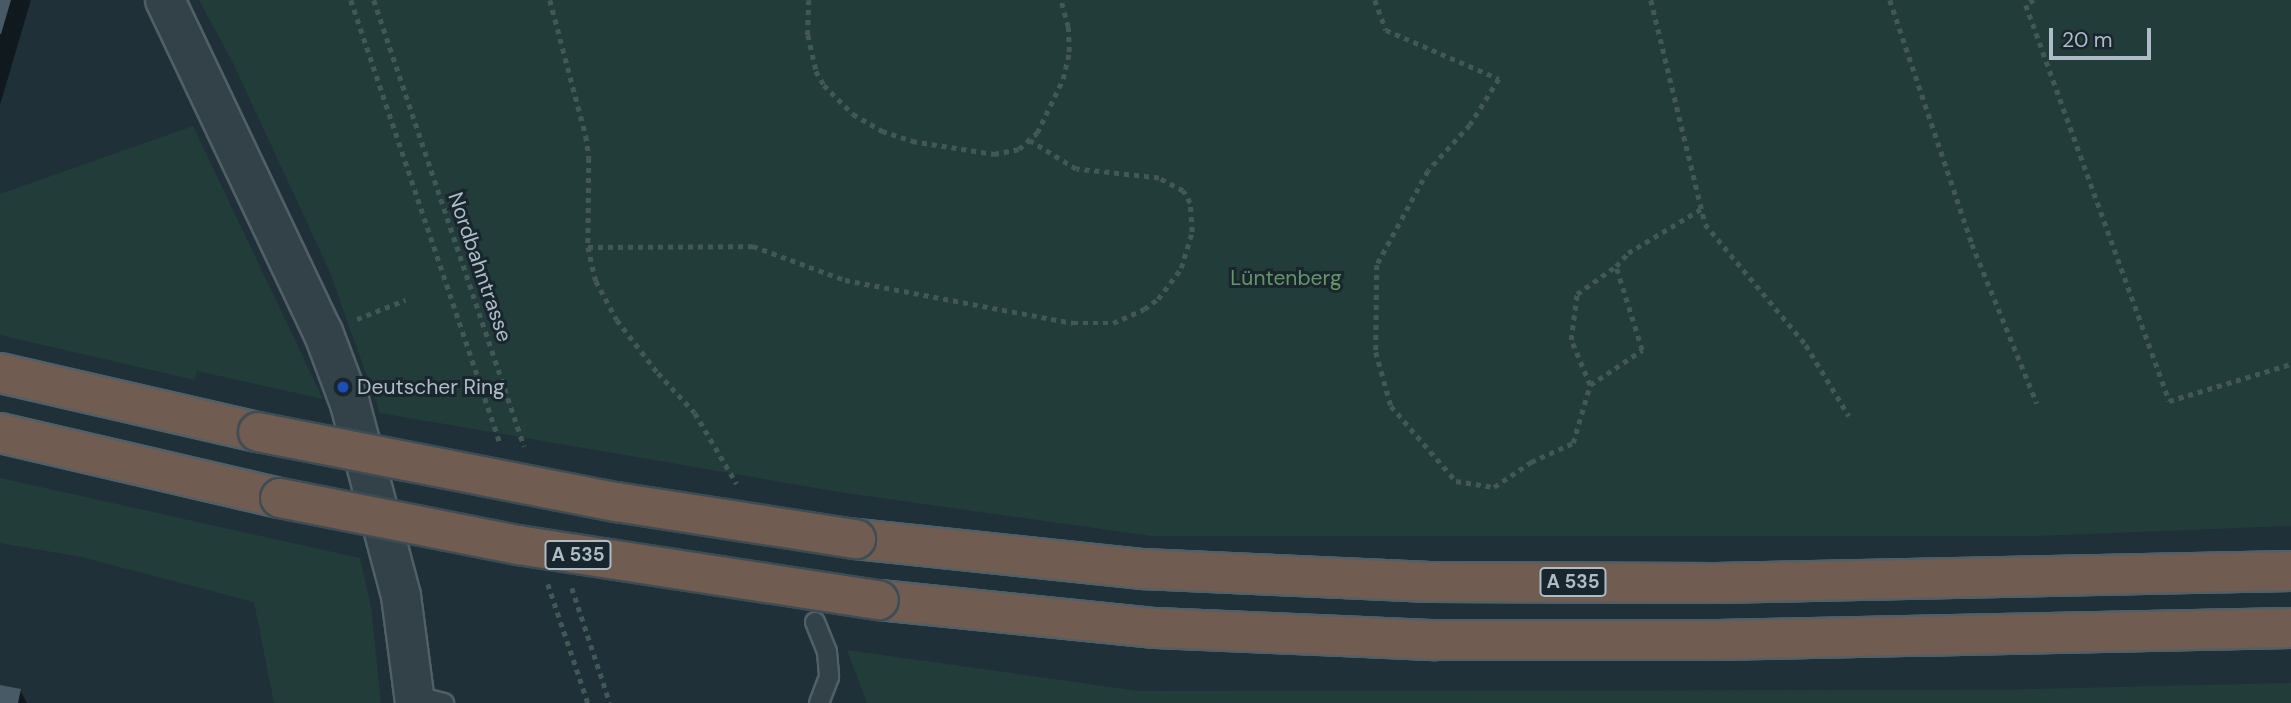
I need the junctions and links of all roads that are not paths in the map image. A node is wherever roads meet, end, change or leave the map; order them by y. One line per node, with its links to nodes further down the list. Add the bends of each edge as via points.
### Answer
1 (165, 0): 7 (street, via 323,332 350,404)
2 (0, 373): 4 (highway, A 535, bridge, via 258,432 602,500 856,539 1143,569 1430,582 1717,583)
3 (0, 433): 6 (highway, A 535, bridge, via 279,498 558,552 879,600 1156,628 1436,640 1731,640)
4 (2291, 571)
5 (815, 622): 8 (lane, via 827,652 829,677)
6 (2291, 628)
7 (425, 701)
8 (819, 703)

